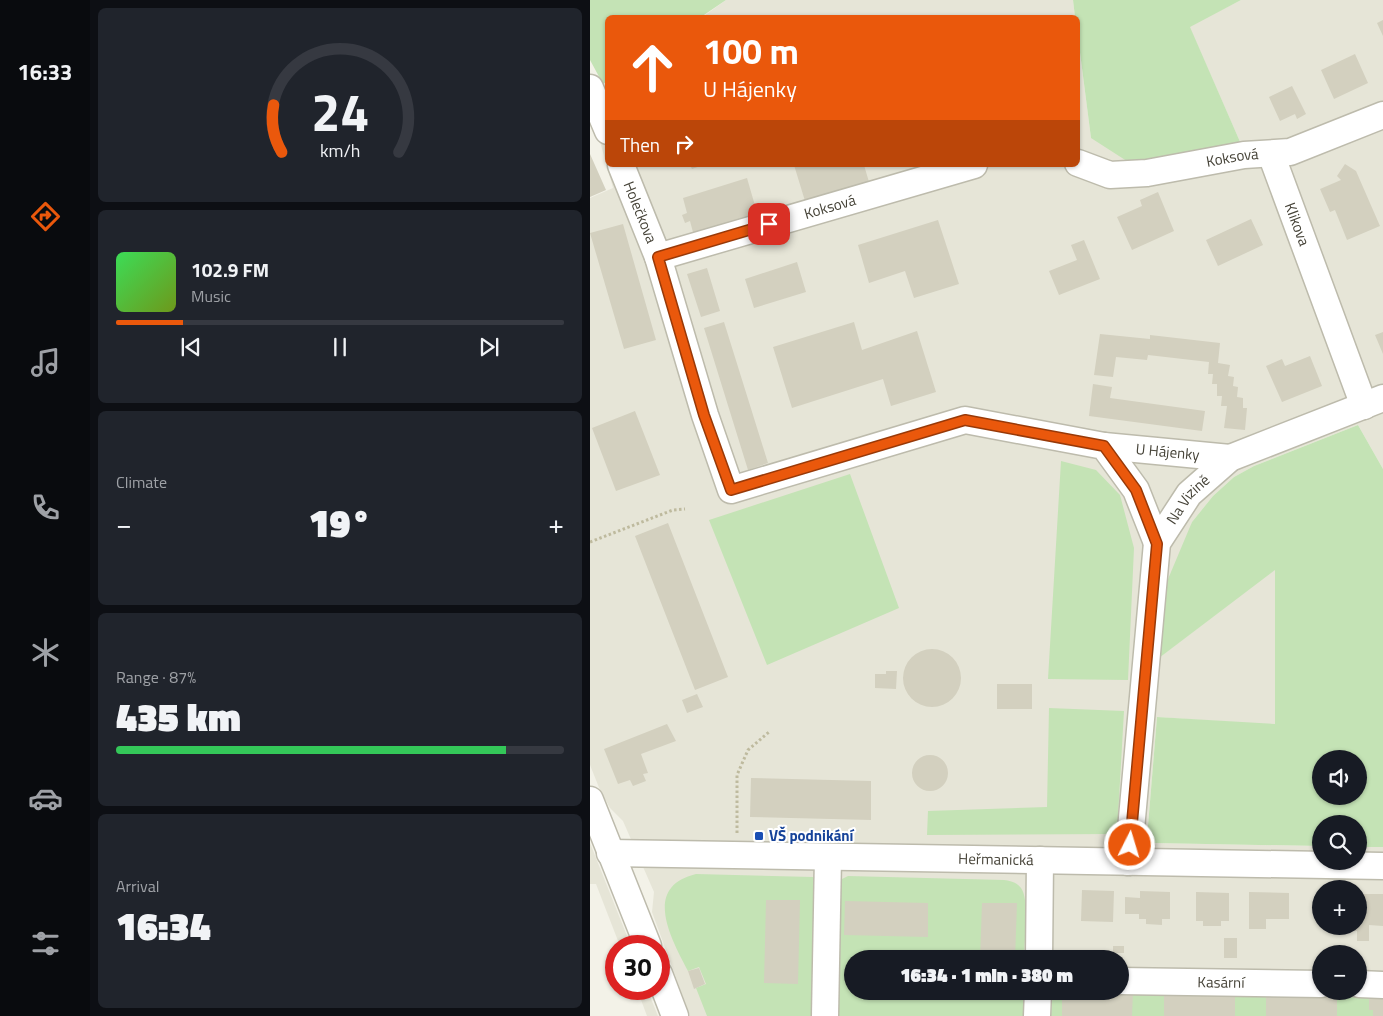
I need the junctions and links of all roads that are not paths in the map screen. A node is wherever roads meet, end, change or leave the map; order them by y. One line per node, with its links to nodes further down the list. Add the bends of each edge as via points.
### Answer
1 (591, 91): 3 (street)
2 (1383, 115): 4 (street, via 1290,152)
3 (605, 124)
4 (1271, 154): 5 (street, Koksová, via 1244,155 1147,173 1110,175); 9 (street, Klikova)
5 (1080, 164)
6 (622, 167): 8 (street, Holečkova)
7 (967, 167): 8 (street, Koksová)
8 (658, 257): 12 (street, Holečkova, via 704,415)
9 (1374, 402): 11 (street, Na Vizině)
10 (1104, 446): 11 (street, U Hájenky); 12 (street, U Hájenky, via 965,420); 13 (street, U Hájenky, via 1136,490)
11 (1230, 458): 13 (street, Na Vizině, via 1189,494)
12 (731, 490)
13 (1157, 544): 18 (street, Na Vizině)
14 (590, 800): 15 (street)
15 (610, 853): 16 (street, Heřmanická); 20 (street)
16 (828, 857): 17 (street, Heřmanická); 29 (street)
17 (1040, 860): 18 (street, Heřmanická); 21 (street)
18 (1128, 862): 19 (street, Heřmanická)
19 (1383, 866)
20 (644, 935)
21 (1039, 950)
22 (1129, 981): 23 (street, Kasární)
23 (1312, 984)
24 (1367, 984): 25 (street)
25 (1383, 985)
26 (670, 1000): 28 (street)
27 (1038, 1000): 30 (street)
28 (676, 1016)
29 (825, 1016)
30 (1037, 1016)

